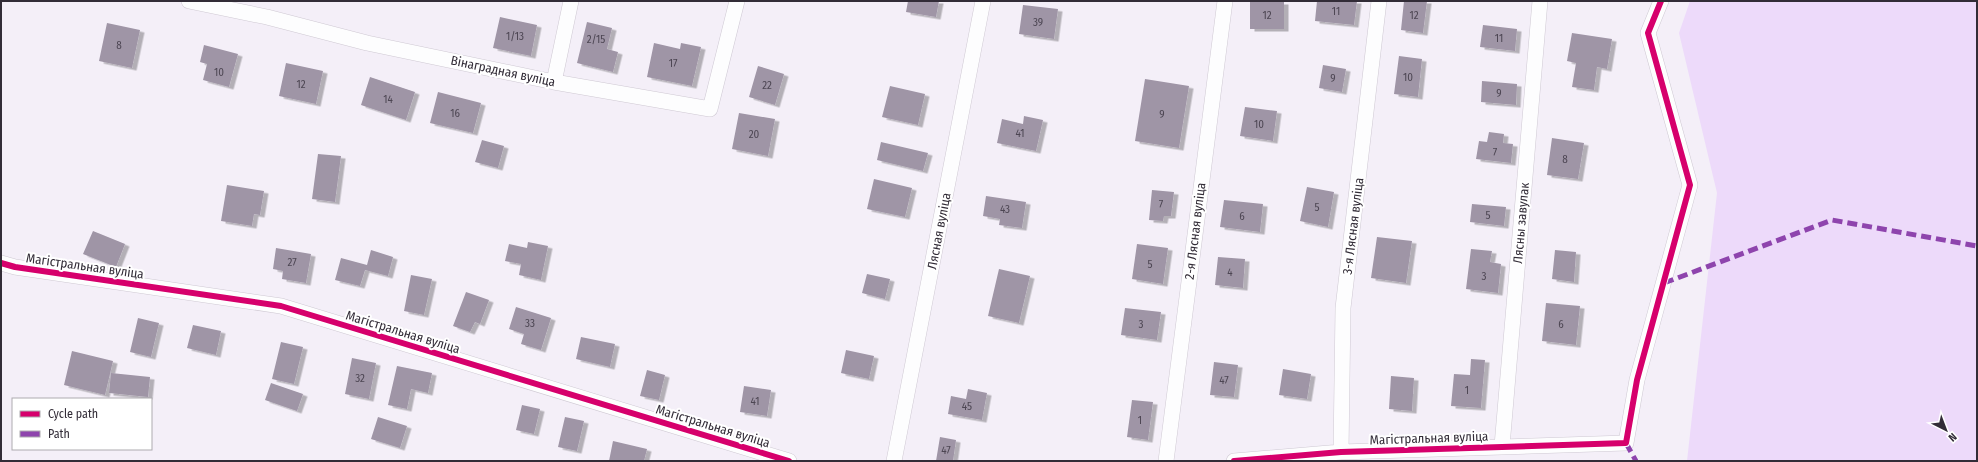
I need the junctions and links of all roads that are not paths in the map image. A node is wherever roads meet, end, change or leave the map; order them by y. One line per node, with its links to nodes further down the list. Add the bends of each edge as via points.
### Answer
1 (189, 1): 9 (street, Вінаградная вуліца, via 267,17 367,43)
2 (571, 1): 9 (street)
3 (737, 1): 9 (street, Вінаградная вуліца, via 710,109)
4 (983, 1): 14 (street, Лясная вуліца)
5 (1225, 1): 15 (street, 2-я Лясная вуліца)
6 (1379, 1): 12 (street, 3-я Лясная вуліца, via 1343,308)
7 (1540, 1): 11 (street, Лясны завулак)
8 (1661, 1): 11 (street, Магістральная вуліца, via 1648,33 1690,185 1637,380 1626,443)
9 (554, 82)
10 (1, 263): 13 (street, Магістральная вуліца, via 281,306)
11 (1502, 446): 12 (street, Магістральная вуліца)
12 (1341, 452): 16 (street, Магістральная вуліца)
13 (789, 461)
14 (894, 461)
15 (1166, 461)
16 (1234, 461)

